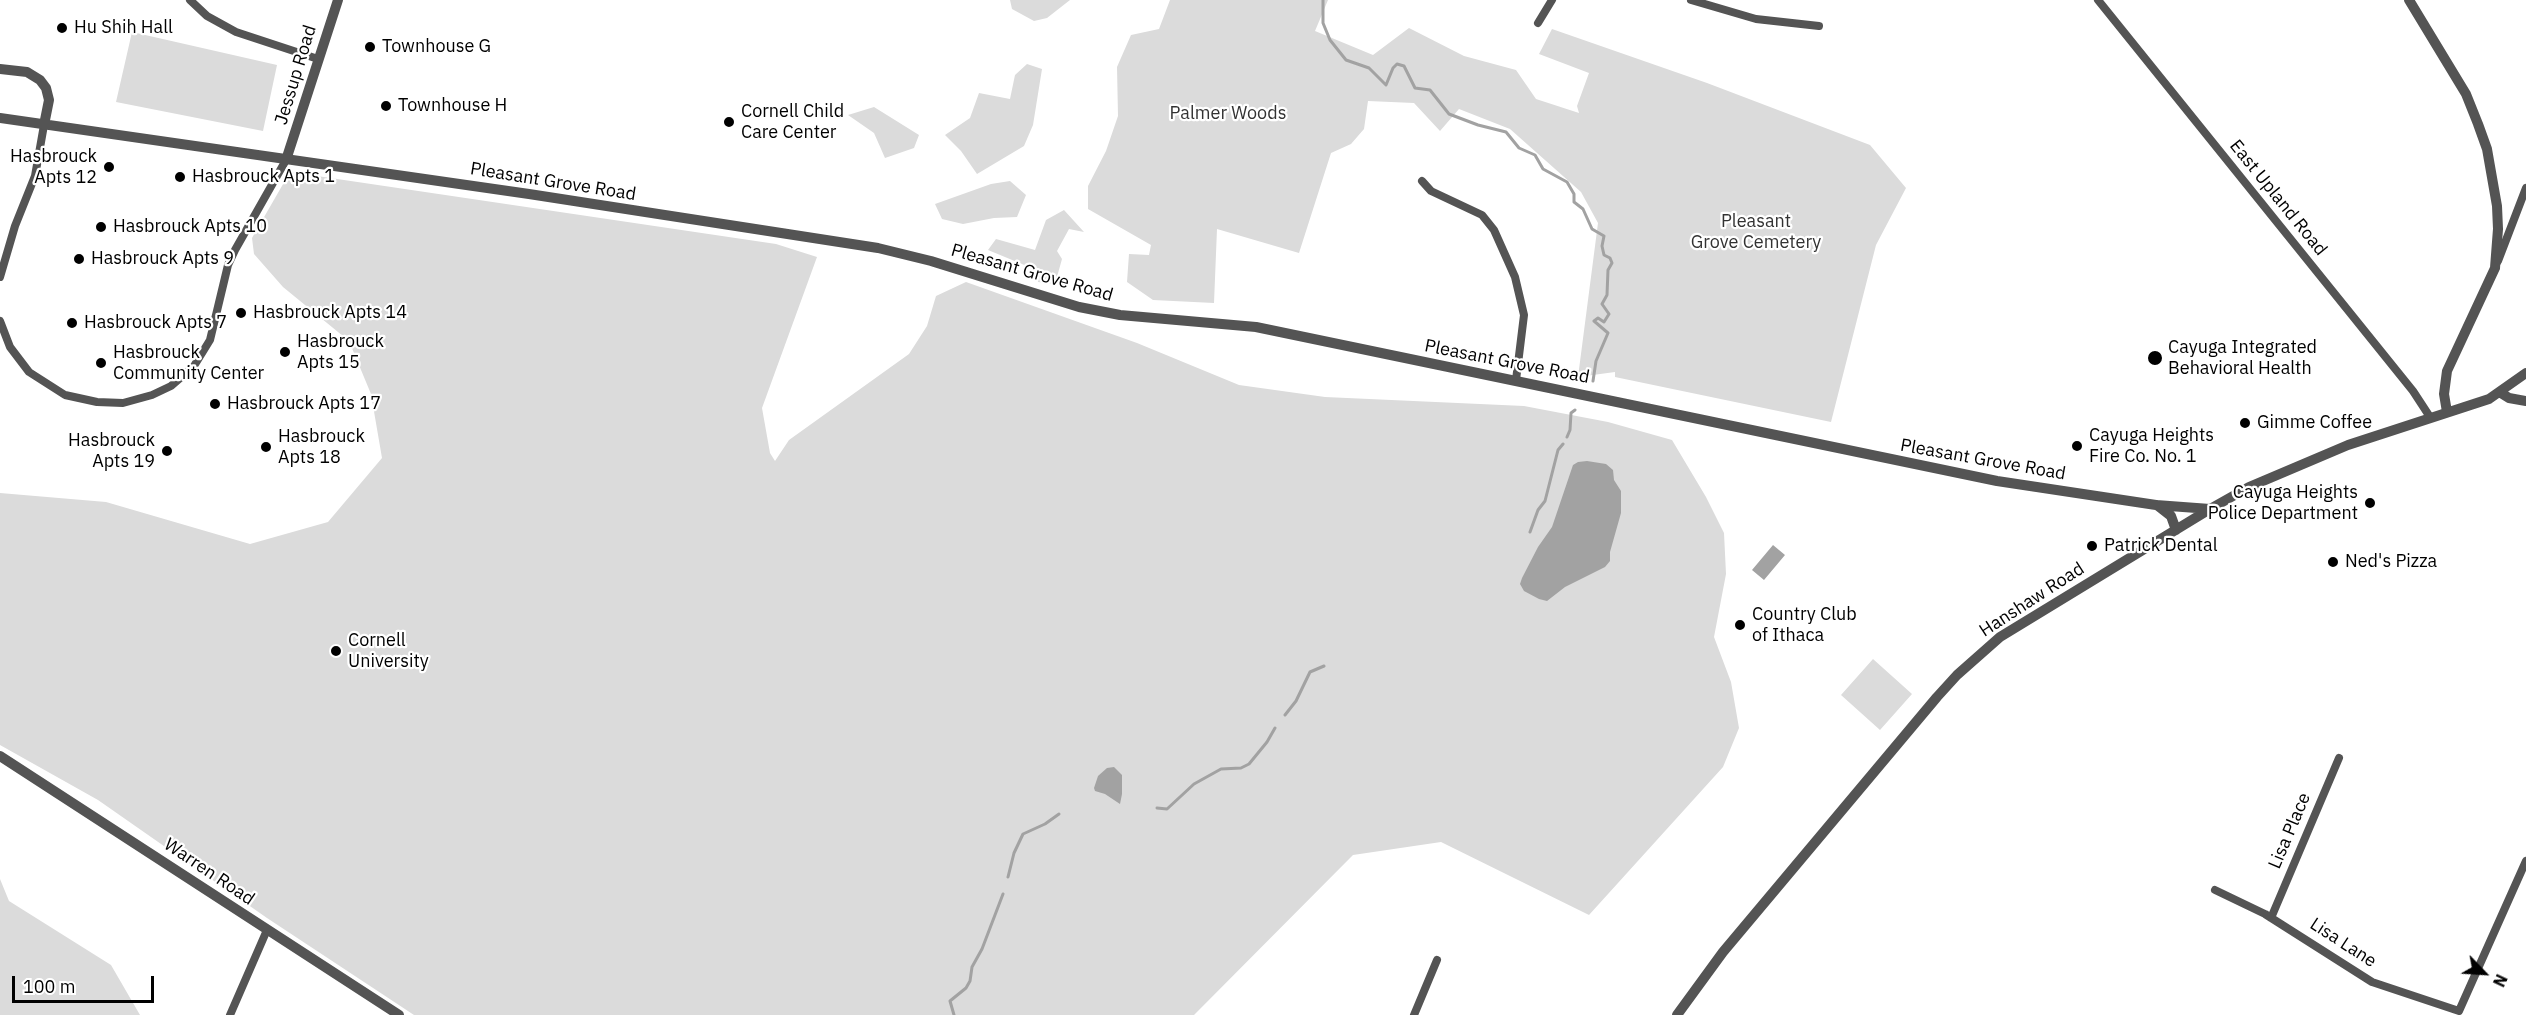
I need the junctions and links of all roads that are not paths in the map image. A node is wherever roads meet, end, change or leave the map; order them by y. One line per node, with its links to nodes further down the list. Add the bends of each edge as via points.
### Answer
1 (190, 0): 9 (street, via 207,16 236,32)
2 (338, 0): 9 (street, Jessup Road)
3 (1552, 0): 7 (street)
4 (1691, 0): 8 (street, via 1756,19)
5 (2098, 0): 24 (street, East Upland Road)
6 (2409, 0): 16 (street, via 2466,94 2487,149 2497,206)
7 (1538, 23)
8 (1819, 26)
9 (318, 59): 13 (street, Jessup Road)
10 (0, 69): 12 (street, via 27,72 40,80 49,100)
11 (0, 118): 12 (street, Pleasant Grove Road)
12 (44, 125): 13 (street, Pleasant Grove Road); 17 (street, via 35,176)
13 (286, 160): 18 (street, via 228,266 210,340 194,366 171,386 123,403 65,395 37,379 22,364); 20 (street, Pleasant Grove Road, via 878,248 1079,307 1120,315 1256,327)
14 (1422, 181): 20 (street, via 1440,196 1482,215 1494,230 1515,277 1524,315)
15 (2526, 188): 16 (street)
16 (2495, 268): 23 (street, via 2447,371)
17 (0, 277)
18 (0, 321)
19 (2526, 374): 21 (street, Hanshaw Road)
20 (1516, 380): 25 (street, Pleasant Grove Road, via 1956,473)
21 (2501, 393): 22 (street); 23 (street, Hanshaw Road)
22 (2526, 401)
23 (2447, 412): 24 (street, Hanshaw Road)
24 (2430, 417): 26 (street, Hanshaw Road, via 2306,462)
25 (2156, 505): 26 (street, Pleasant Grove Road); 27 (street, via 2171,516)
26 (2210, 508): 27 (street, Hanshaw Road)
27 (2176, 530): 38 (street, Hanshaw Road, via 2000,637 1957,675 1723,952)
28 (0, 756): 33 (street, Warren Road)
29 (2338, 758): 32 (street, Lisa Place)
30 (2526, 861): 32 (street, Lisa Lane, via 2458,1011 2372,982)
31 (2215, 891): 32 (street, Lisa Lane)
32 (2271, 918)
33 (267, 930): 35 (street); 36 (street, Warren Road)
34 (1437, 960): 37 (street)
35 (230, 1015)
36 (399, 1015)
37 (1414, 1015)
38 (1677, 1015)

